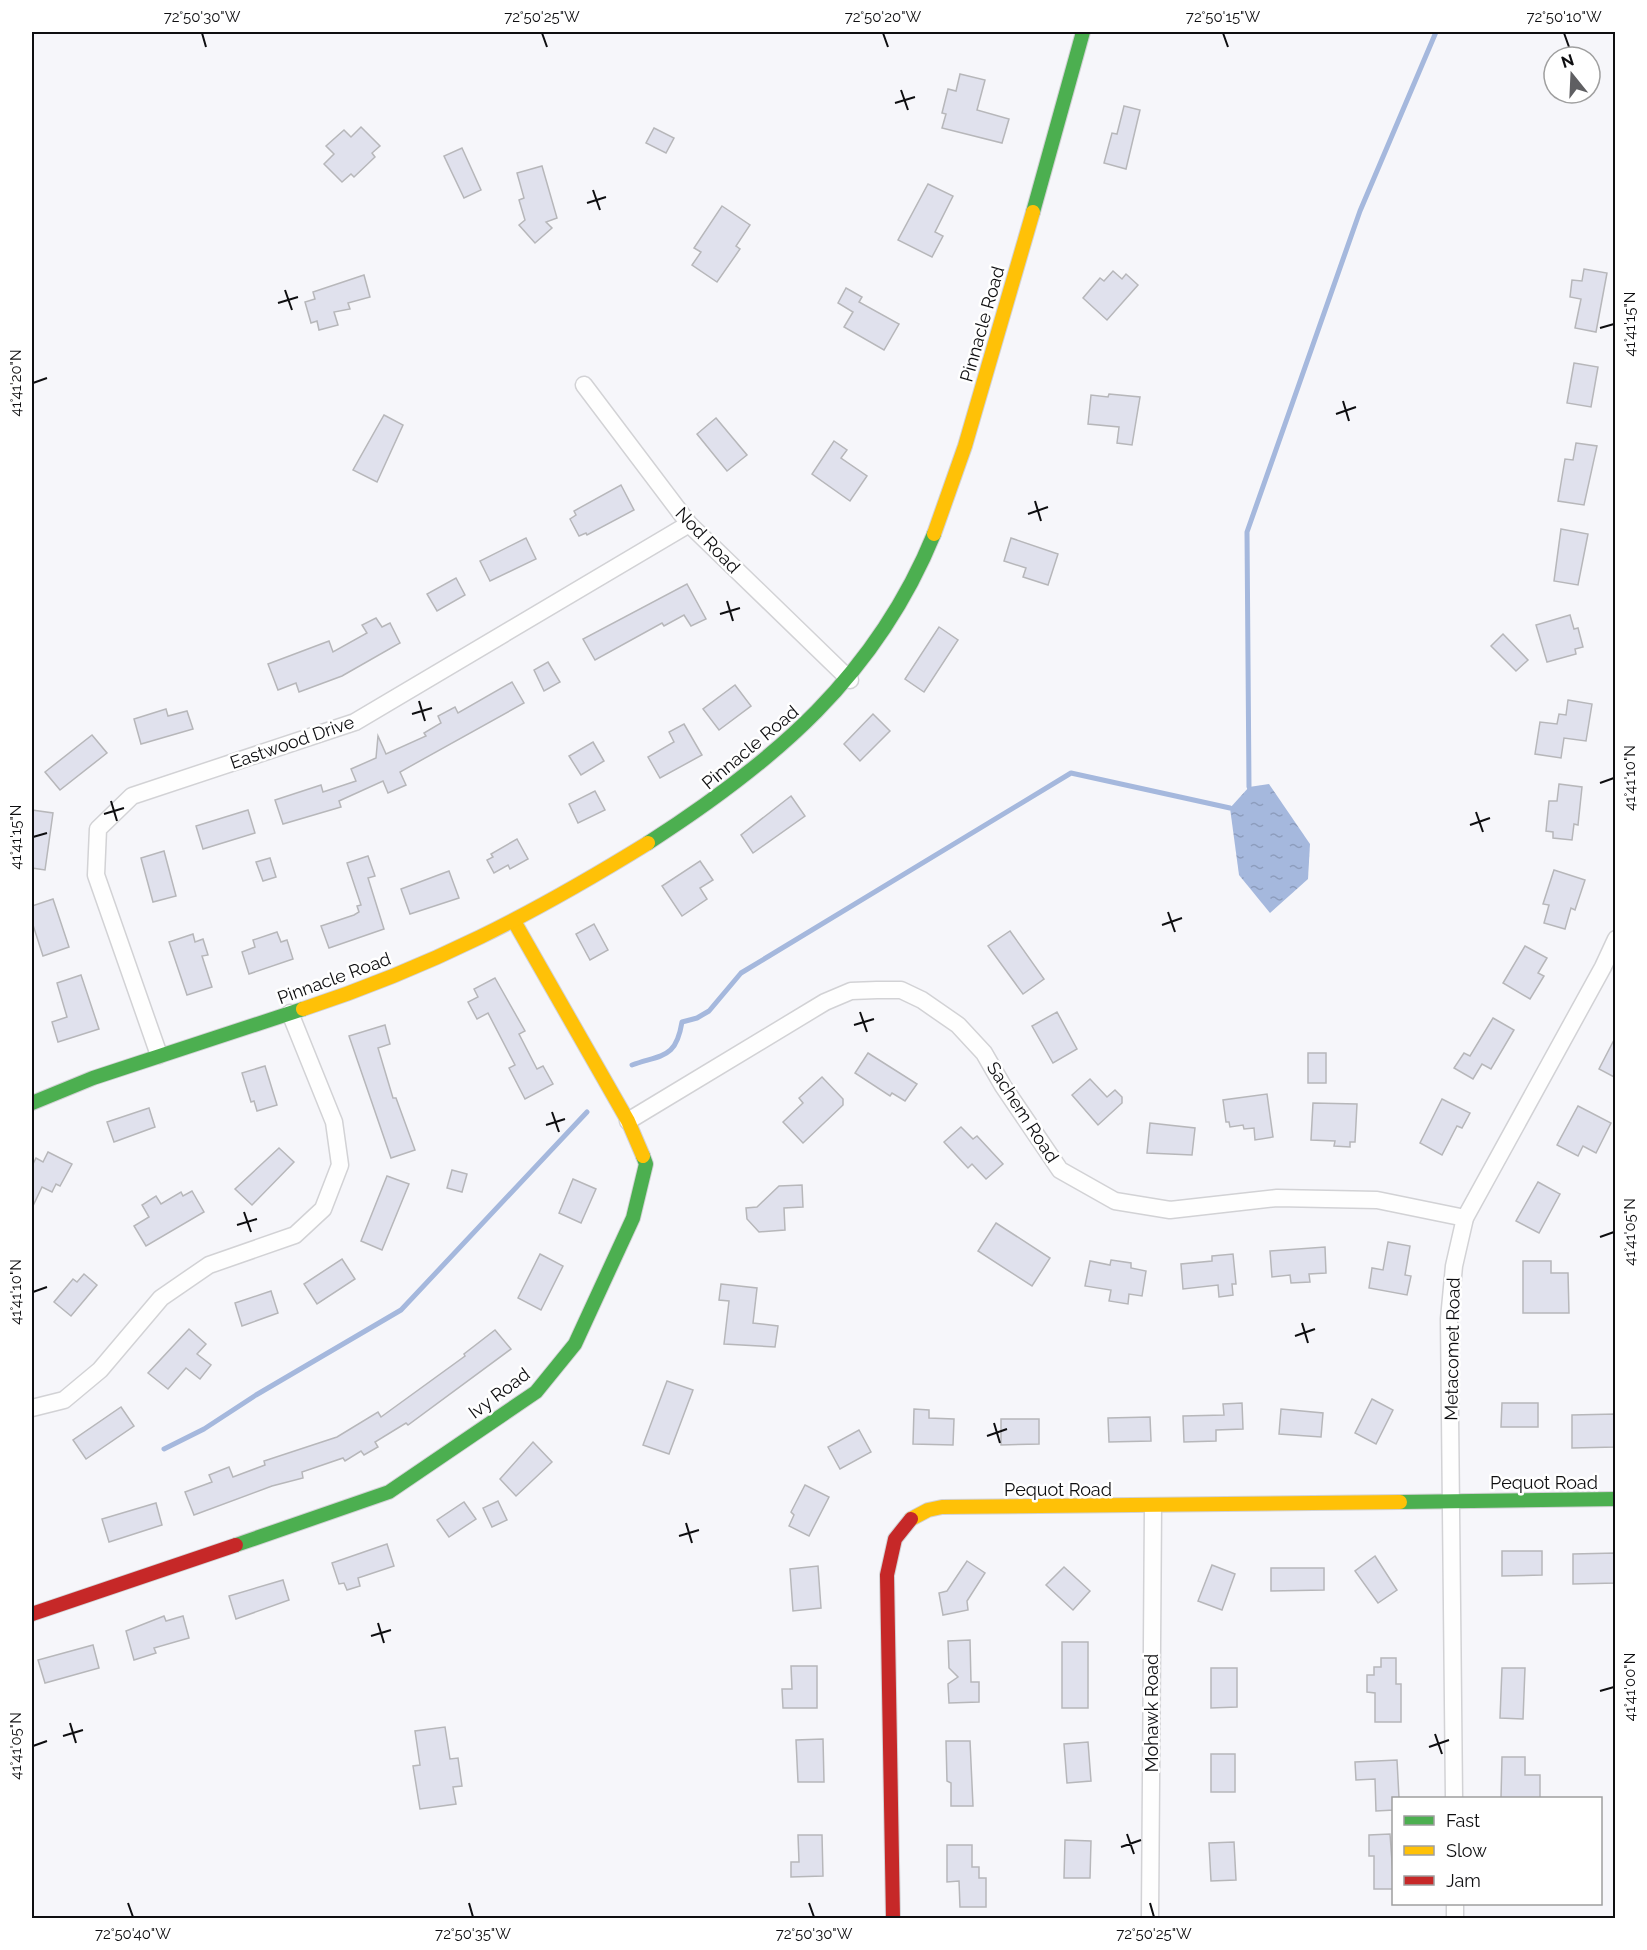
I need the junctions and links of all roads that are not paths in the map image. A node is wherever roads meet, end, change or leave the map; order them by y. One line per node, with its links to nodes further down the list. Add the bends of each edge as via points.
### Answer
1 (1083, 32): 4 (street, Pinnacle Road, via 950,492 914,581)
2 (584, 386): 3 (street, Nod Road)
3 (689, 524): 4 (street, Nod Road); 8 (street, Eastwood Drive, via 355,722 132,796 98,829 96,875)
4 (850, 680): 5 (street, Pinnacle Road, via 790,742 724,795)
5 (515, 923): 7 (street, Pinnacle Road, via 417,968); 10 (street, Ivy Road)
6 (1616, 939): 11 (street, Metacomet Road)
7 (290, 1013): 8 (street, Pinnacle Road); 12 (street, via 334,1122 340,1165 323,1209 295,1235 209,1265 161,1298 100,1370 64,1400)
8 (159, 1055): 9 (street, Pinnacle Road, via 52,1092)
9 (32, 1103)
10 (628, 1121): 11 (street, Sachem Road, via 825,1002 851,991 901,990 958,1026 984,1053 1060,1170 1115,1201 1170,1210 1277,1198 1377,1200); 16 (street, Ivy Road, via 646,1164 633,1218 575,1344 536,1392 389,1492)
11 (1465, 1218): 14 (street, Metacomet Road, via 1454,1266 1449,1319)
12 (32, 1408)
13 (1616, 1499): 14 (street, Pequot Road)
14 (1452, 1500): 15 (street, Pequot Road); 17 (street, Metacomet Road)
15 (1153, 1507): 18 (street, Pequot Road, via 930,1509 915,1516 893,1540 887,1575); 19 (street, Mohawk Road)
16 (32, 1614)
17 (1454, 1797)
18 (893, 1918)
19 (1150, 1918)

